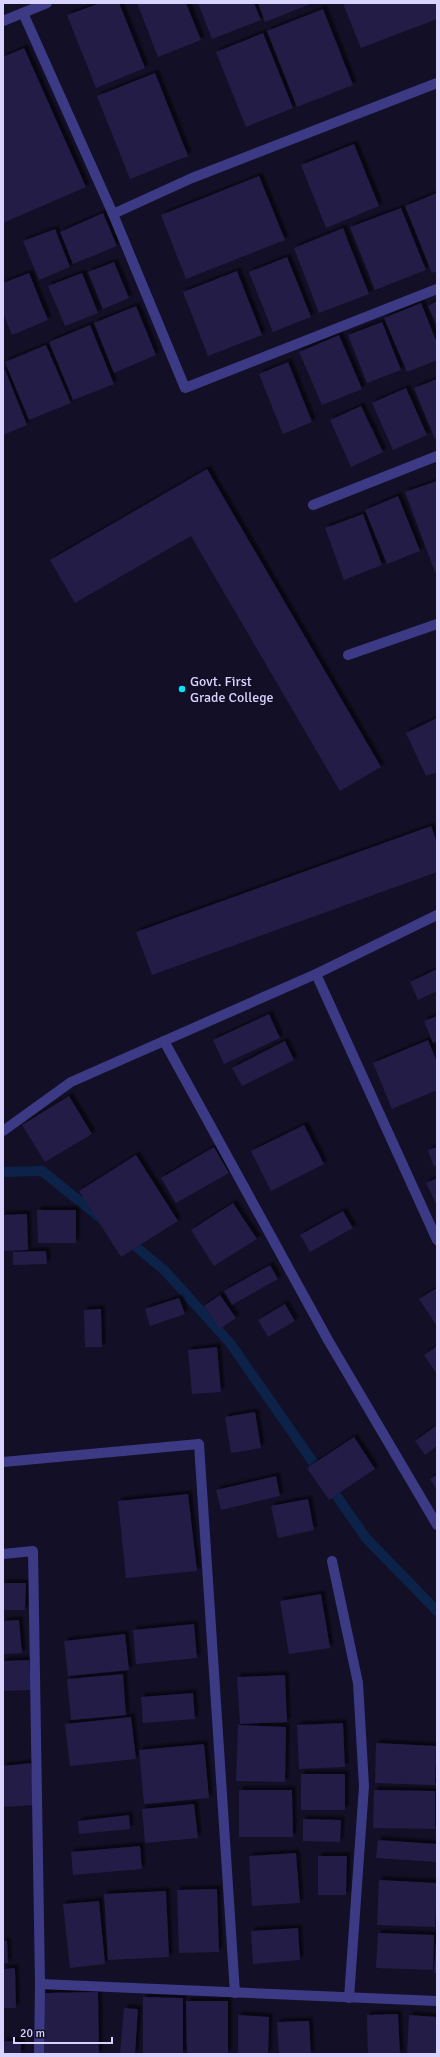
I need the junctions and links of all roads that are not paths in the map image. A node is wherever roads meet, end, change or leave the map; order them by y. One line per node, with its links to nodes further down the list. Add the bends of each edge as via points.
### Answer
1 (47, 3): 2 (street)
2 (23, 13): 3 (street); 5 (street)
3 (3, 21)
4 (437, 83): 5 (street, via 192,178)
5 (113, 214): 6 (street, via 185,388)
6 (437, 290)
7 (437, 456): 8 (street)
8 (313, 505)
9 (437, 624): 10 (street)
10 (348, 655)
11 (437, 915): 12 (street)
12 (316, 974): 13 (street); 15 (street)
13 (164, 1041): 14 (street, via 71,1082); 17 (street, via 328,1340)
14 (3, 1131)
15 (437, 1240)
16 (3, 1462): 21 (street, via 198,1444)
17 (437, 1526)
18 (3, 1554): 20 (street, via 34,1551)
19 (332, 1561): 22 (street, via 358,1683 364,1786)
20 (40, 1984): 21 (street); 24 (street)
21 (235, 1993): 22 (street)
22 (350, 1998): 23 (street)
23 (437, 2001)
24 (39, 2054)

